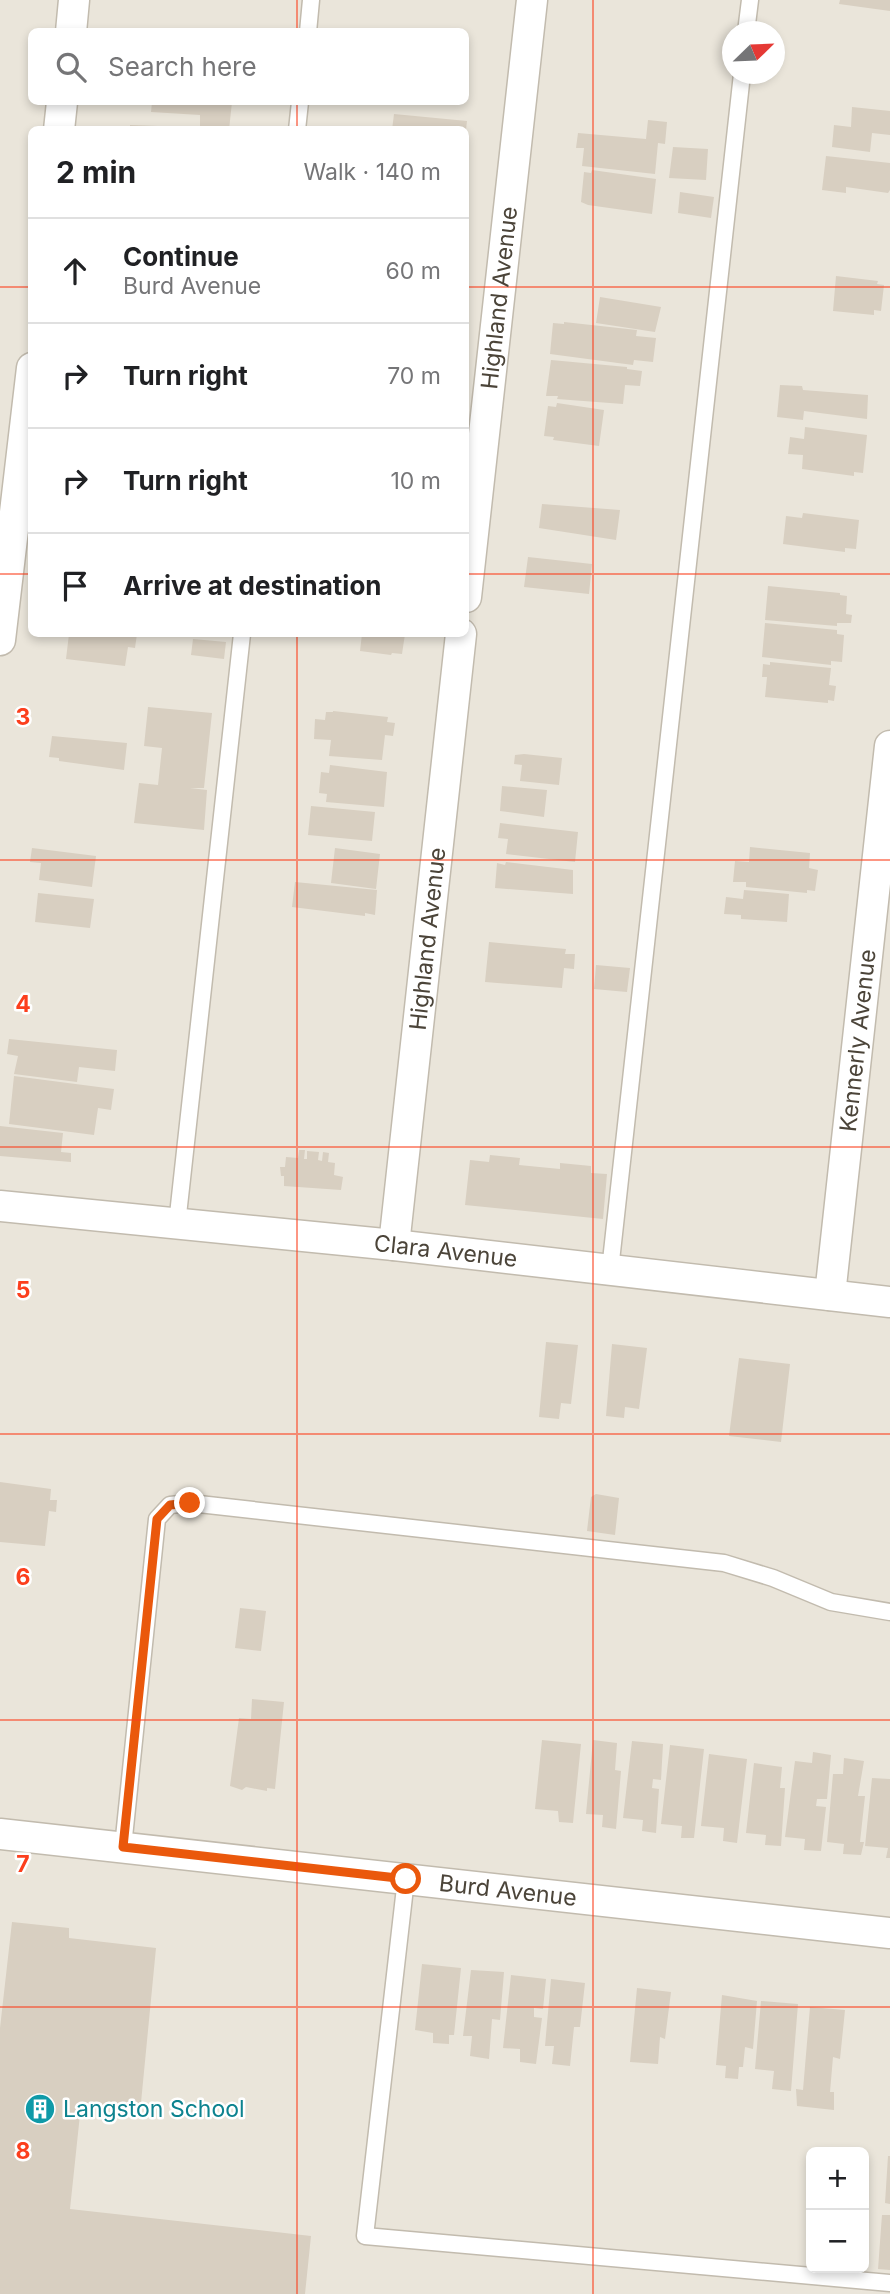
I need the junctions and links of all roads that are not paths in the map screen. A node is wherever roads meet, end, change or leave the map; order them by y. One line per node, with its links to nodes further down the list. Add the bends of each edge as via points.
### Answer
1 (74, 0): 6 (street)
2 (312, 0): 7 (lane)
3 (532, 0): 14 (street, Highland Avenue)
4 (750, 0): 5 (lane)
5 (747, 21)
6 (71, 28)
7 (308, 28)
8 (741, 84): 22 (lane)
9 (62, 105): 11 (street)
10 (300, 105): 12 (lane)
11 (59, 126)
12 (297, 126)
13 (28, 403): 17 (street)
14 (469, 570)
15 (242, 637): 20 (lane)
16 (461, 637): 21 (street, Highland Avenue)
17 (0, 640)
18 (890, 746): 23 (street, Kennerly Avenue)
19 (0, 1206): 20 (street, Clara Avenue)
20 (177, 1224): 21 (street, Clara Avenue)
21 (394, 1245): 22 (street, Clara Avenue)
22 (610, 1270): 23 (street, Clara Avenue)
23 (830, 1295): 24 (street, Clara Avenue)
24 (890, 1302)
25 (890, 1612): 27 (lane, via 831,1602 724,1563 190,1503 170,1505 157,1519)
26 (0, 1834): 27 (street, Burd Avenue)
27 (123, 1847): 28 (street, Burd Avenue)
28 (406, 1879): 29 (street, Burd Avenue); 30 (lane, via 365,2236)
29 (890, 1933)
30 (890, 2283)

